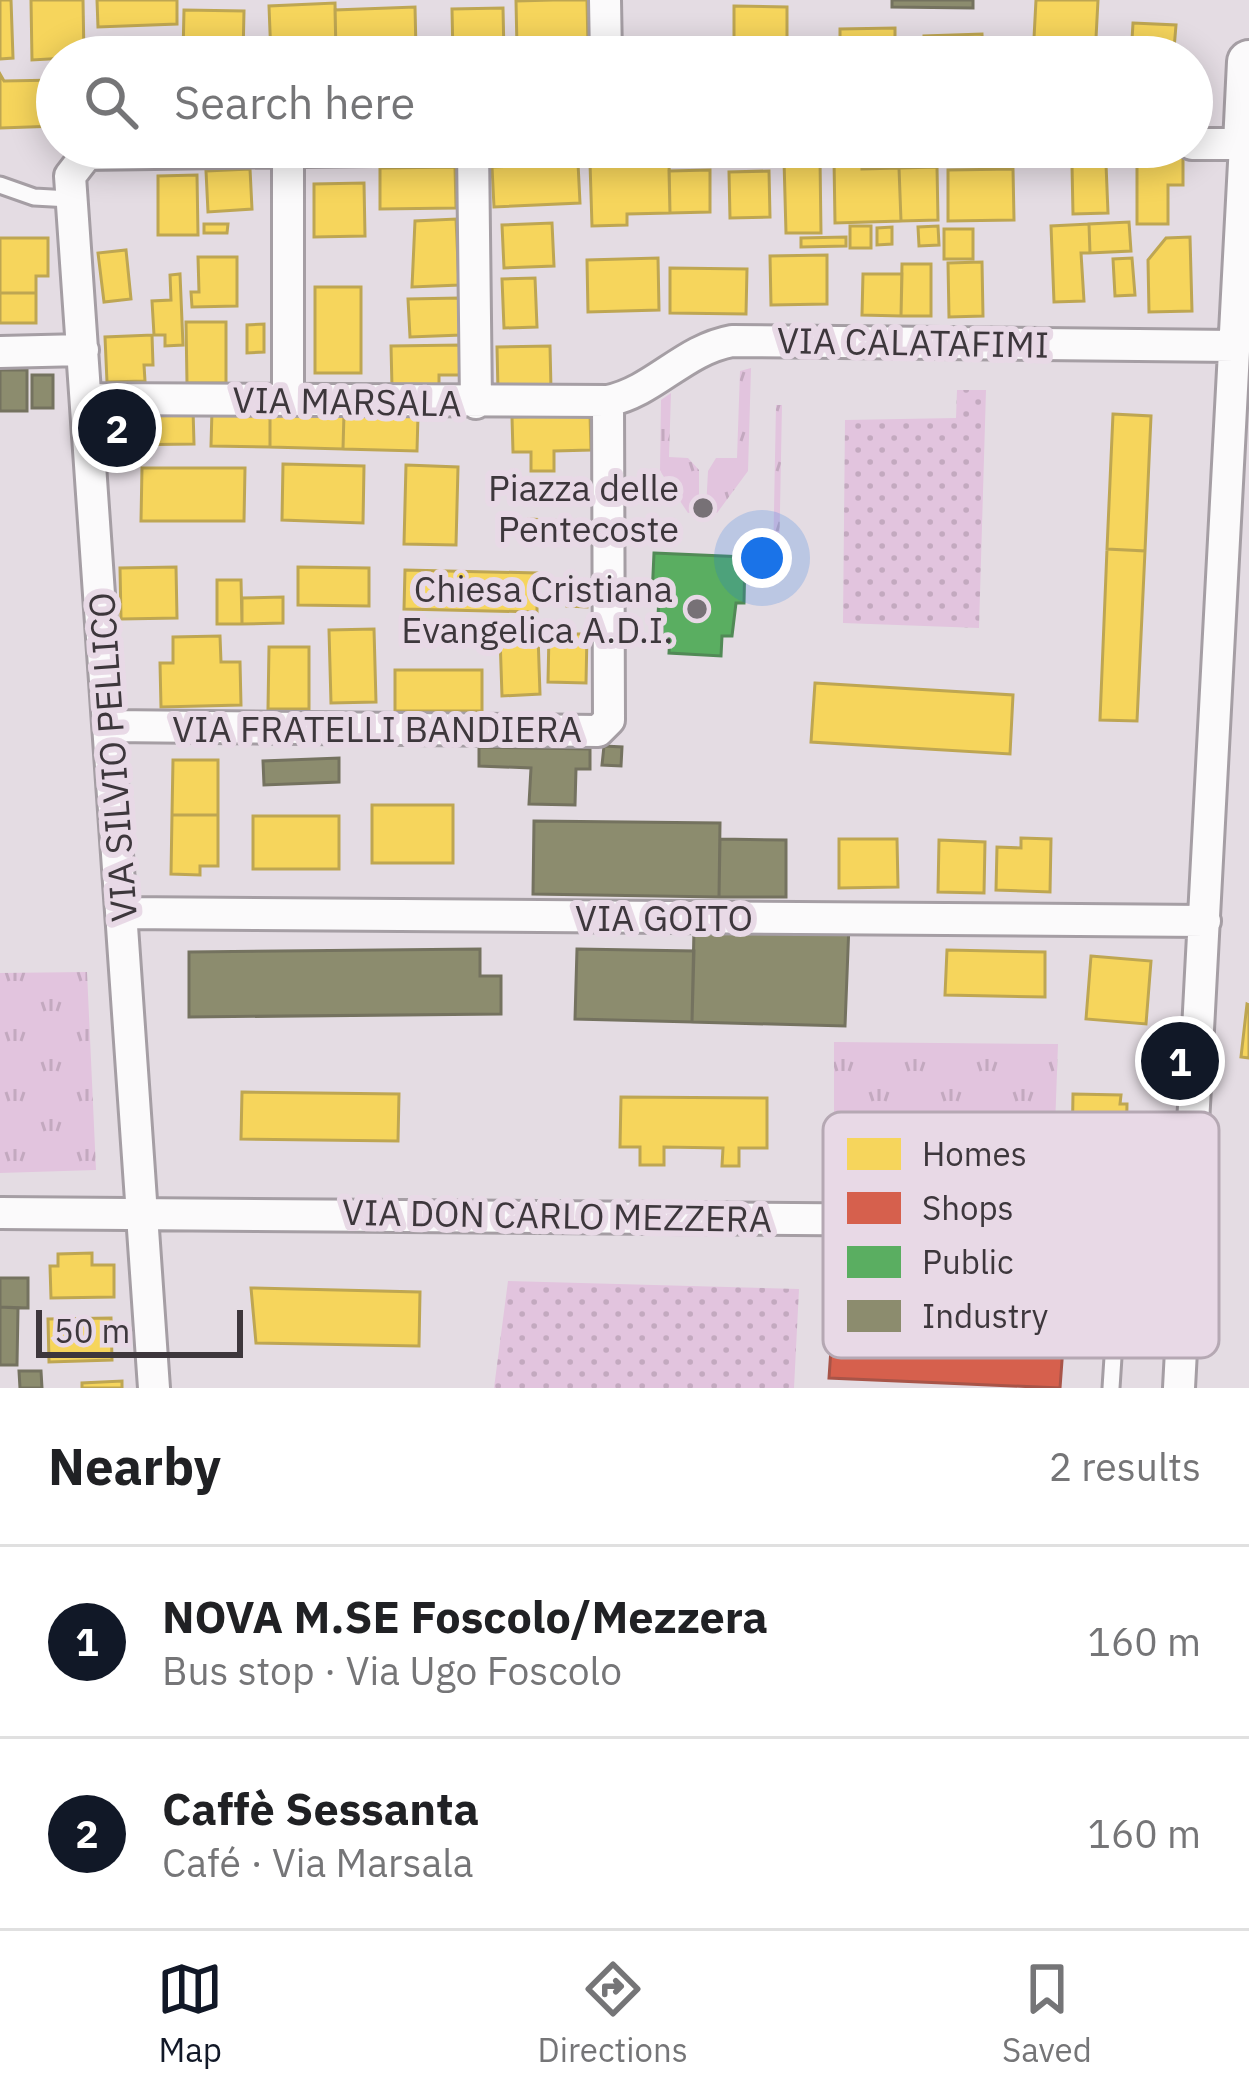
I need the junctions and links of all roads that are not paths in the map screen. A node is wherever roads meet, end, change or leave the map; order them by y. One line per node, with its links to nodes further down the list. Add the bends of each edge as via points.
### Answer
1 (605, 0): 2 (street)
2 (605, 36)
3 (1249, 62): 5 (street)
4 (1213, 144): 5 (street)
5 (1245, 145): 11 (street)
6 (76, 168): 10 (street)
7 (288, 168): 15 (street)
8 (473, 168): 17 (street)
9 (0, 185): 10 (lane)
10 (70, 200): 12 (street, VIA SILVIO PELLICO)
11 (1235, 346): 16 (street, VIA CALATAFIMI, via 732,341 697,350 635,395); 20 (street)
12 (82, 350): 13 (street); 14 (street, VIA SILVIO PELLICO)
13 (0, 352)
14 (86, 399): 15 (street, VIA MARSALA); 18 (street, VIA SILVIO PELLICO)
15 (288, 399): 17 (street, VIA MARSALA)
16 (608, 401): 17 (street, VIA MARSALA); 18 (street, VIA FRATELLI BANDIERA, via 609,720 598,730)
17 (476, 404)
18 (111, 726): 19 (street, VIA SILVIO PELLICO)
19 (122, 913): 20 (street, VIA GOITO); 22 (street, VIA SILVIO PELLICO)
20 (1205, 921): 21 (street)
21 (1194, 1112)
22 (142, 1210): 23 (street, VIA DON CARLO MEZZERA); 24 (street, VIA DON CARLO MEZZERA); 27 (street, VIA SILVIO PELLICO)
23 (0, 1213)
24 (823, 1220)
25 (1114, 1358): 28 (lane)
26 (1181, 1358): 29 (street)
27 (154, 1388)
28 (1112, 1388)
29 (1179, 1388)

